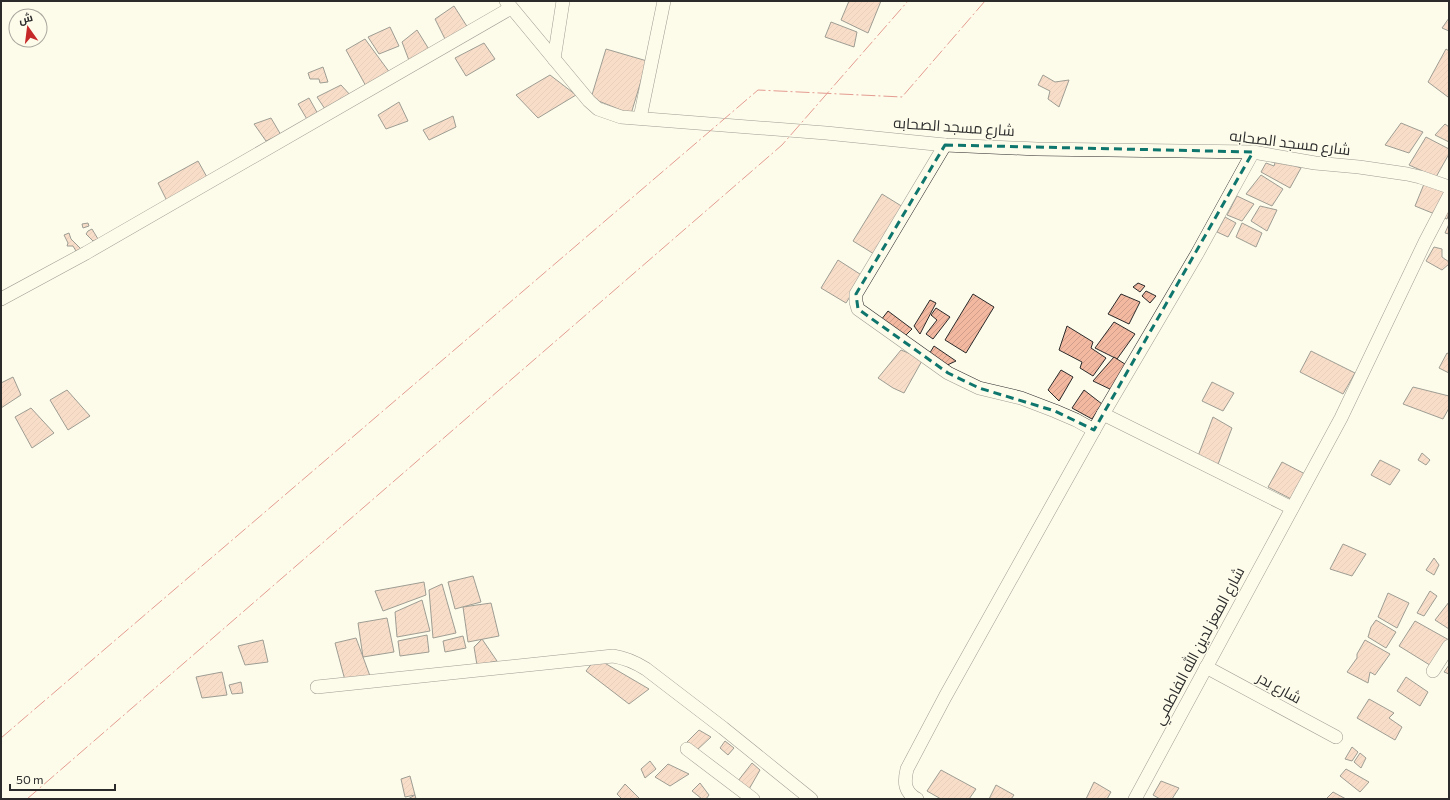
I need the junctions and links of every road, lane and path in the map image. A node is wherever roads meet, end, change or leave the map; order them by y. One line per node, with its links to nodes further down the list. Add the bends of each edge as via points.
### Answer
1 (563, 1): 4 (street)
2 (664, 1): 5 (street)
3 (508, 4): 4 (street, شارع مسجد الصحابه); 10 (street, via 86,253)
4 (554, 59): 5 (street, شارع مسجد الصحابه, via 598,109 621,117)
5 (640, 118): 6 (street, شارع مسجد الصحابه)
6 (945, 145): 7 (street, شارع مسجد الصحابه); 12 (street, via 856,294 858,309 948,373 979,388 1021,398 1050,409)
7 (1254, 152): 8 (street, شارع مسجد الصحابه, via 1315,163 1407,174); 11 (street)
8 (1449, 187)
9 (1449, 196): 13 (street, via 1341,418)
10 (1, 299)
11 (1103, 414): 12 (street); 13 (street)
12 (1094, 430): 22 (street, via 907,769 904,781 906,790)
13 (1292, 508): 15 (street, شارع المعز لدين الله الفاطمي)
14 (1449, 646): 16 (street)
15 (1206, 667): 18 (street, شارع بدر); 23 (street, شارع المعز لدين الله الفاطمي)
16 (1433, 671)
17 (317, 687): 21 (street, via 623,657 646,669)
18 (1336, 737)
19 (687, 749): 20 (street)
20 (753, 799)
21 (811, 799)
22 (917, 799)
23 (1135, 799)

